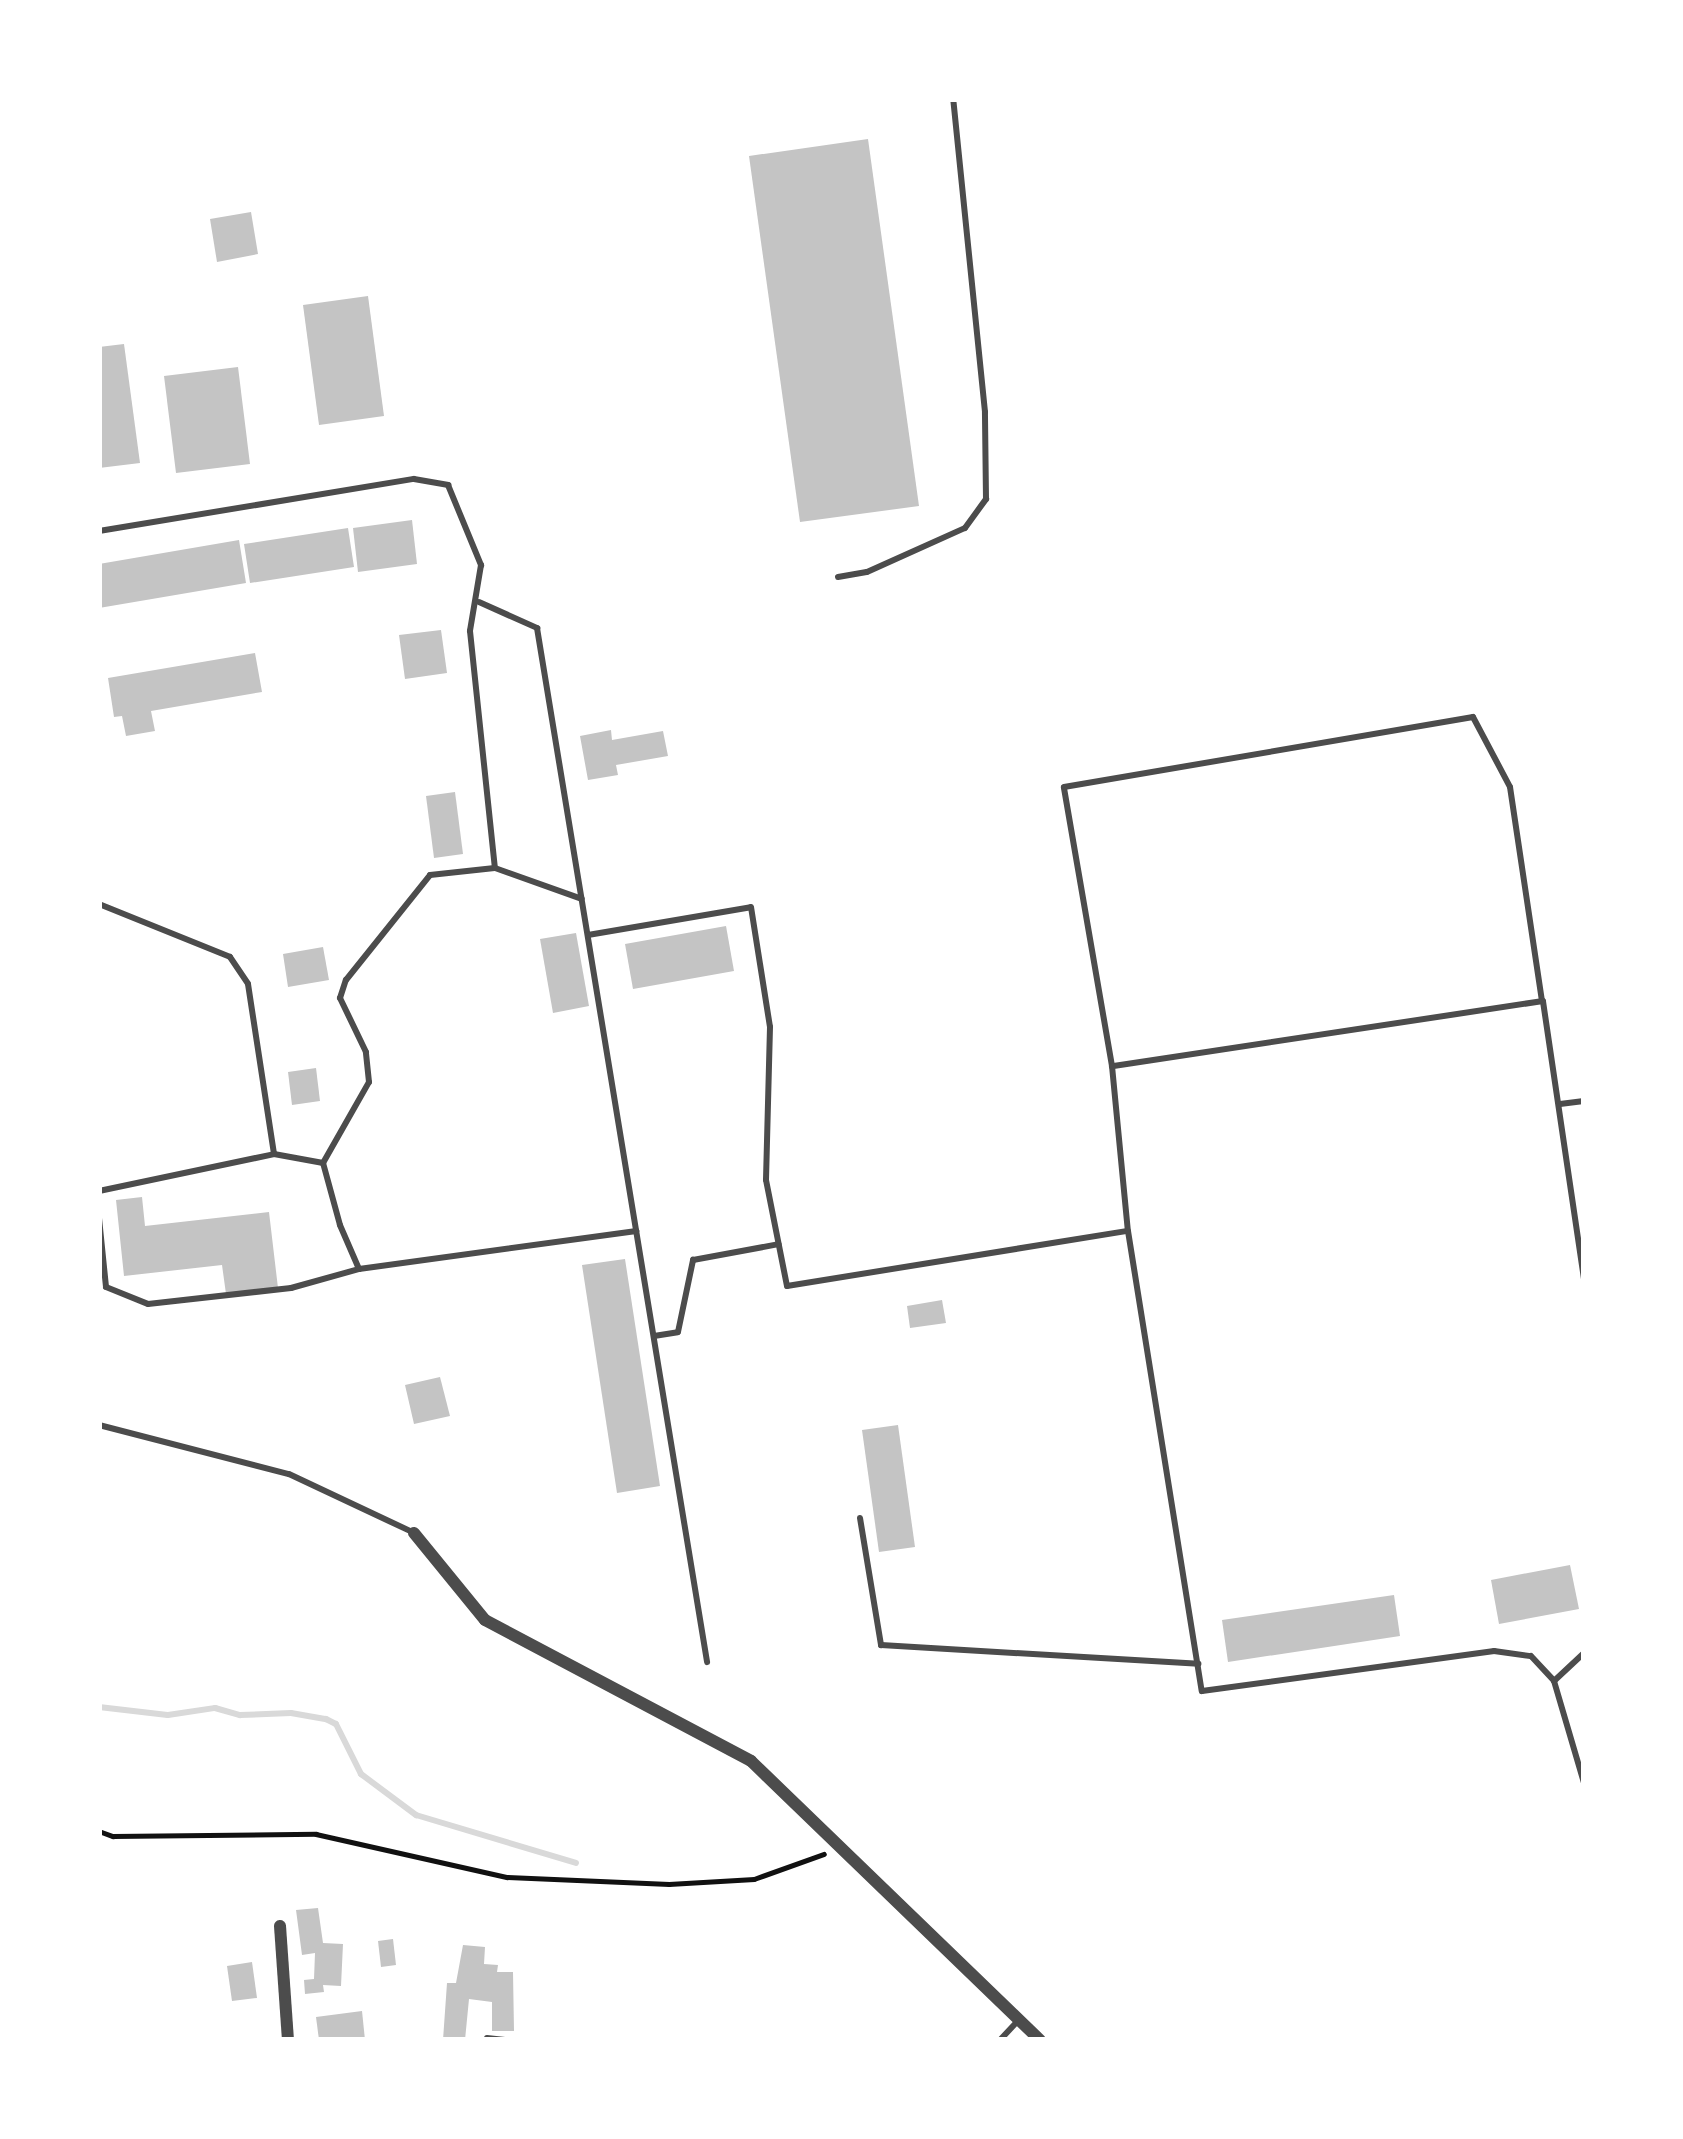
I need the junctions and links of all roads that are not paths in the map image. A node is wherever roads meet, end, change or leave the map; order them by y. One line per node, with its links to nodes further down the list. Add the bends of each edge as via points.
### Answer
1 (953, 99): 3 (lane, via 986,412 986,499 965,528)
2 (99, 531): 4 (lane, via 414,479 448,485 481,565)
3 (838, 577)
4 (479, 602): 5 (lane, via 470,631); 6 (lane, via 537,628)
5 (495, 868): 6 (lane); 14 (lane, via 430,875 346,980 340,998 367,1052 369,1082)
6 (582, 899): 8 (lane)
7 (99, 904): 13 (lane, via 230,957 248,983)
8 (588, 935): 18 (lane); 19 (lane, via 751,907 770,1027 766,1180)
9 (1543, 1001): 10 (lane); 10 (lane, via 1510,787 1473,717 1064,787); 12 (lane)
10 (1112, 1066): 17 (lane)
11 (1584, 1101): 12 (lane)
12 (1560, 1105): 21 (lane)
13 (274, 1154): 14 (lane); 15 (lane)
14 (323, 1163): 20 (lane)
15 (99, 1191)
16 (99, 1218): 20 (lane, via 106,1287 148,1304 292,1288)
17 (1128, 1231): 19 (lane, via 788,1286); 28 (lane)
18 (636, 1232): 20 (lane); 22 (lane)
19 (779, 1244): 22 (lane, via 693,1260 678,1332)
20 (359, 1269)
21 (1584, 1279)
22 (654, 1336): 27 (lane)
23 (99, 1425): 25 (lane, via 289,1474)
24 (860, 1518): 28 (lane, via 881,1645)
25 (414, 1533): 32 (street, via 485,1620 751,1761)
26 (1584, 1653): 29 (lane)
27 (707, 1662)
28 (1198, 1664): 29 (lane, via 1202,1691 1494,1651 1531,1656)
29 (1554, 1681): 30 (lane)
30 (1584, 1783)
31 (280, 1926): 34 (street)
32 (1019, 2020): 36 (lane); 37 (street)
33 (488, 2038): 35 (lane)
34 (288, 2040)
35 (505, 2040)
36 (1000, 2040)
37 (1040, 2040)

